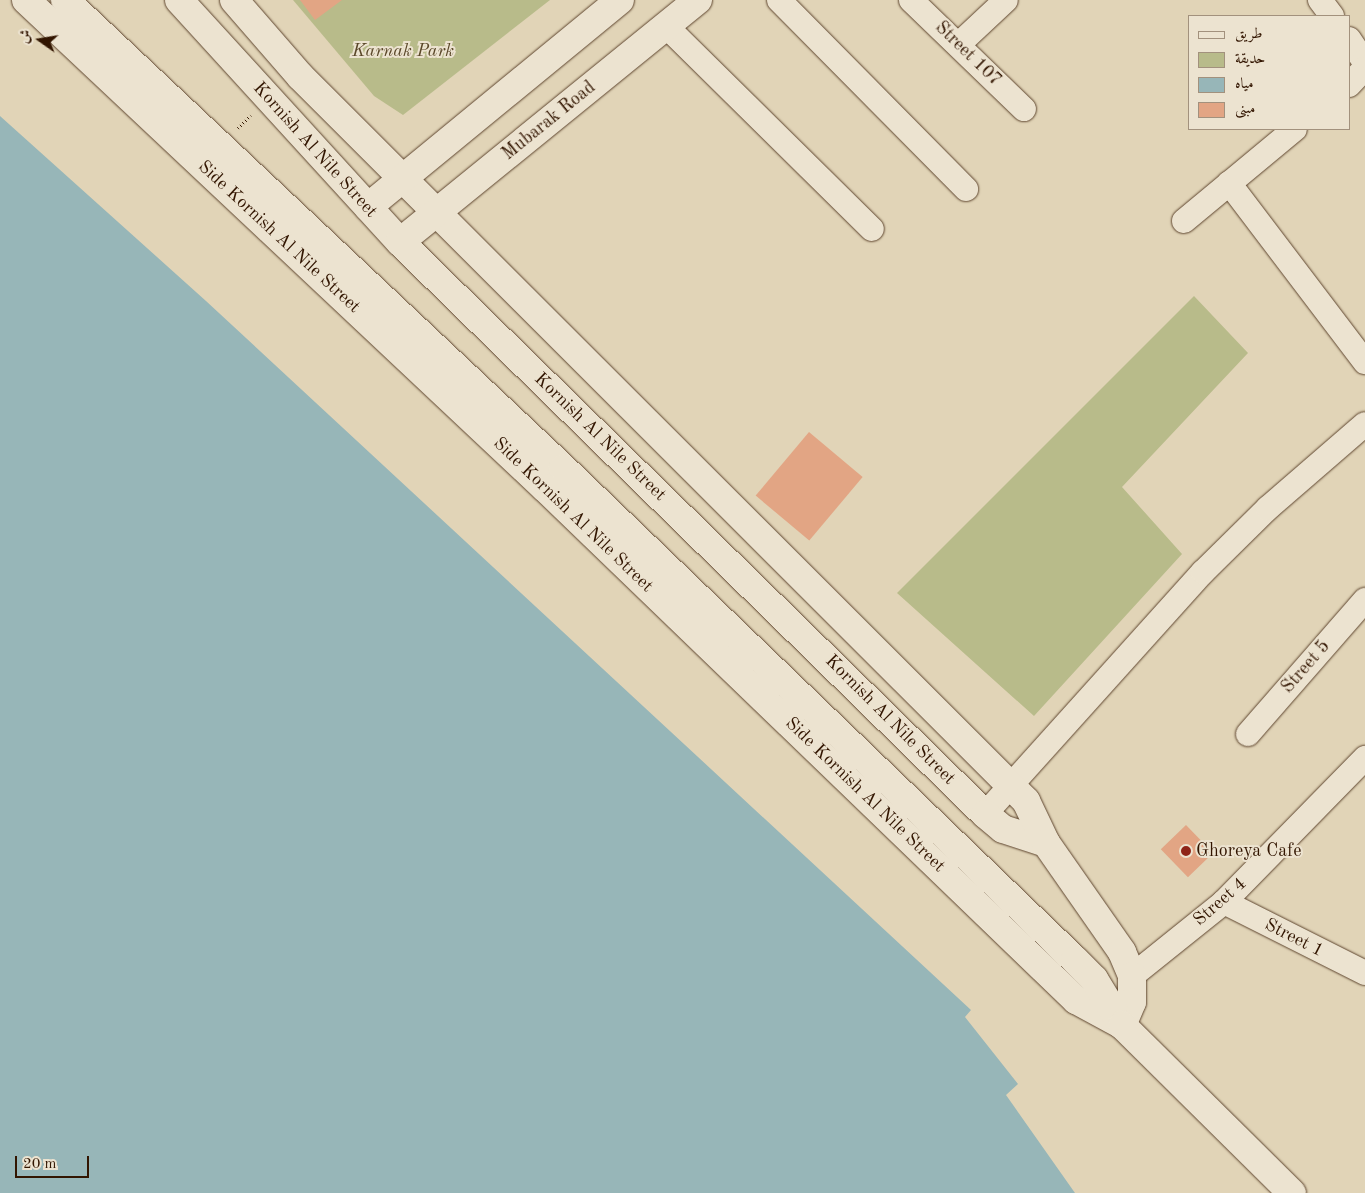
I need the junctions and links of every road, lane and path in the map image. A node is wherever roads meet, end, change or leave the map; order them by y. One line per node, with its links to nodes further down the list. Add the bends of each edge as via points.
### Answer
1 (26, 0): 41 (street, Side Kornish Al Nile Street, via 545,488 1076,1000)
2 (65, 0): 19 (street, Side Kornish Al Nile Street)
3 (179, 0): 16 (street, Kornish Al Nile Street)
4 (234, 0): 20 (street, via 300,76)
5 (620, 0): 20 (street)
6 (698, 0): 12 (street, Mubarak Road)
7 (779, 0): 22 (street)
8 (911, 0): 14 (street, Street 107)
9 (1006, 0): 14 (street)
10 (1320, 0): 11 (street)
11 (1331, 15)
12 (666, 26): 24 (street, Mubarak Road); 26 (street)
13 (1350, 40): 15 (street, via 1364,61 1364,69)
14 (959, 44): 17 (street, Street 107)
15 (1350, 83)
16 (268, 98): 19 (path); 23 (street, Kornish Al Nile Street)
17 (1024, 108)
18 (1294, 130): 21 (street)
19 (220, 146): 41 (street, Side Kornish Al Nile Street, via 570,474 1075,960 1094,979)
20 (403, 178): 23 (street); 24 (street)
21 (1229, 183): 25 (street); 28 (street)
22 (966, 188)
23 (368, 206): 27 (street, Kornish Al Nile Street)
24 (437, 212): 27 (street, Mubarak Road); 30 (street)
25 (1184, 221)
26 (872, 229)
27 (400, 242): 32 (street, Kornish Al Nile Street)
28 (1365, 362)
29 (1365, 424): 35 (street, via 1268,508 1203,572)
30 (814, 589): 32 (street); 35 (street)
31 (1365, 600): 33 (street, Street 5)
32 (788, 619): 36 (street, Kornish Al Nile Street)
33 (1248, 734)
34 (1365, 758): 38 (street, Street 4)
35 (1010, 783): 36 (street); 37 (street, via 1026,801)
36 (985, 814): 37 (street, Kornish Al Nile Street, via 1003,829)
37 (1046, 843): 40 (street, via 1122,952)
38 (1224, 902): 39 (street, Street 1); 40 (street, Street 4)
39 (1365, 973)
40 (1132, 976): 41 (street, via 1132,1002)
41 (1122, 1026): 42 (street, Side Kornish Al Nile Street)
42 (1292, 1193)

